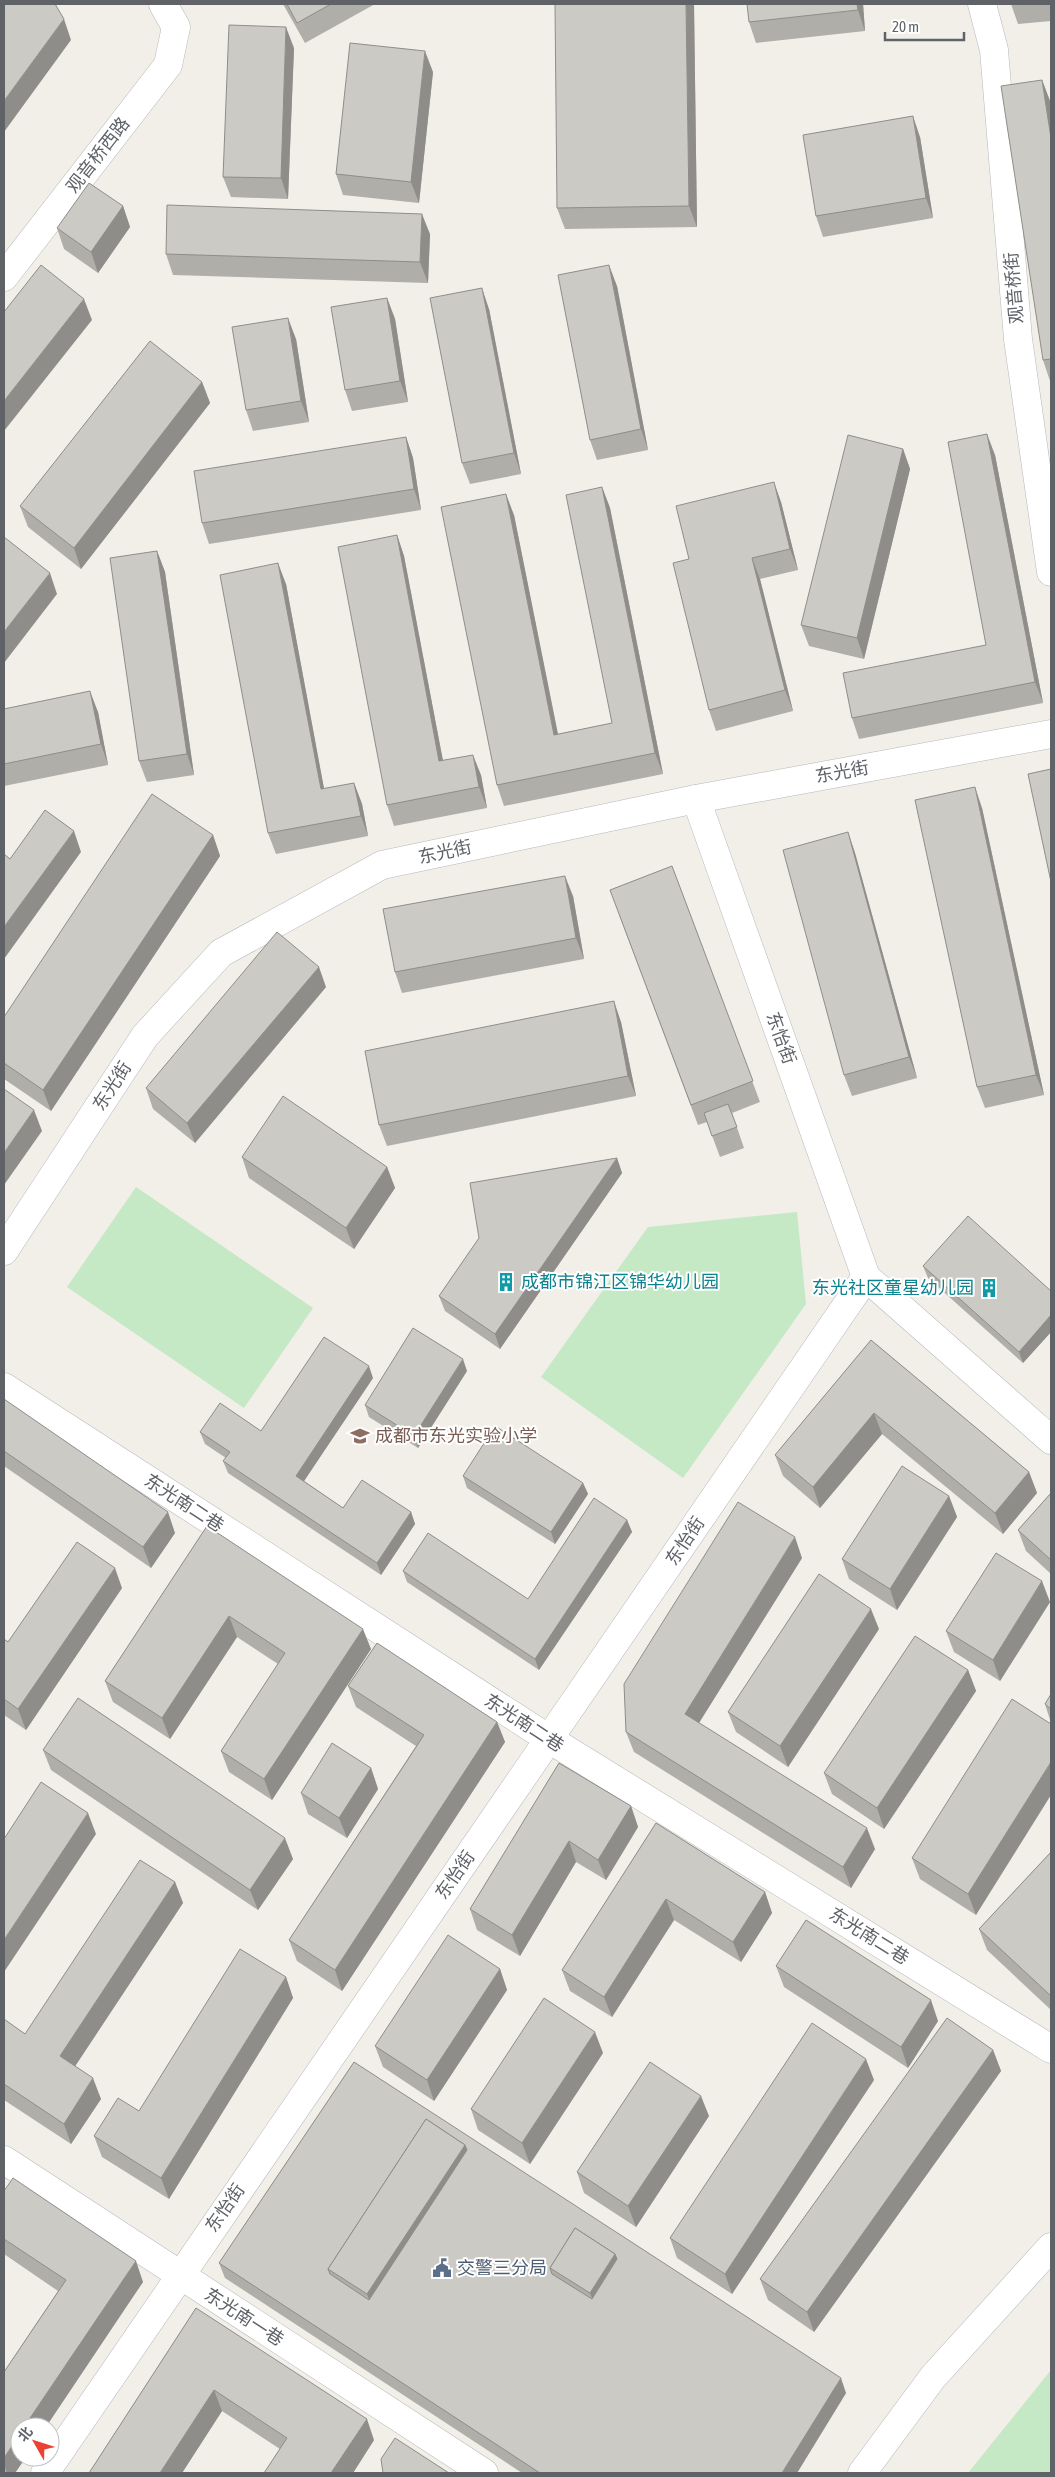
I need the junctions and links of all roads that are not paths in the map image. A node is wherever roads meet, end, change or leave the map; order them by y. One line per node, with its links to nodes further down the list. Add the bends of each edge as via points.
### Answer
1 (163, 4): 3 (street, 观音桥西路, via 176,27 168,65)
2 (982, 4): 4 (street, 观音桥街, via 994,50 1018,339)
3 (4, 276)
4 (1051, 572)
5 (1051, 734): 6 (street, 东光街)
6 (696, 799): 7 (street, 东光街, via 382,866 221,953 145,1036); 8 (street, 东怡街)
7 (4, 1252)
8 (866, 1277): 10 (street, 东怡街); 11 (street, 东怡街)
9 (4, 1387): 11 (street, 东光南二巷)
10 (1051, 1440)
11 (549, 1739): 12 (street, 东光南二巷); 15 (street, 东怡街)
12 (1051, 2049)
13 (4, 2160): 15 (street, 东光南一巷)
14 (1051, 2247): 18 (street, via 934,2377)
15 (179, 2275): 16 (street, 东怡街); 17 (street, 东光南一巷)
16 (45, 2473)
17 (484, 2473)
18 (862, 2473)

